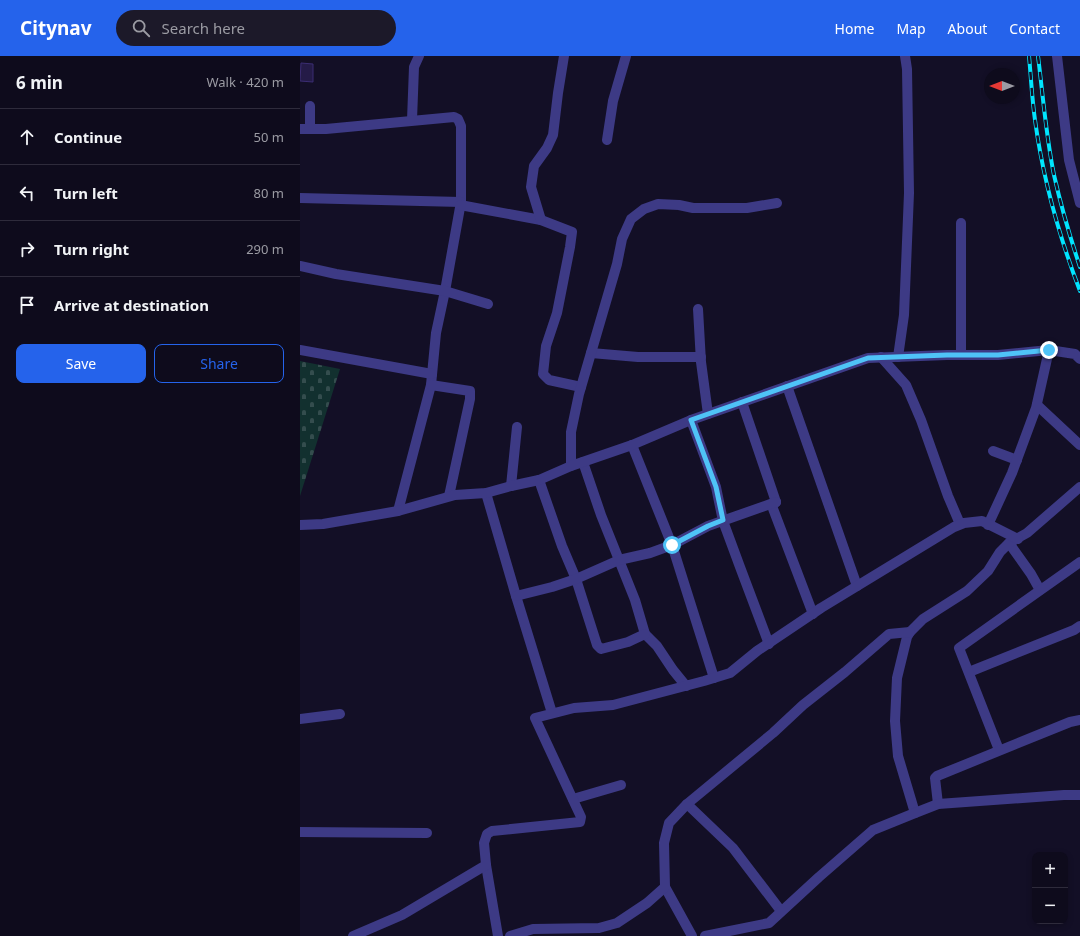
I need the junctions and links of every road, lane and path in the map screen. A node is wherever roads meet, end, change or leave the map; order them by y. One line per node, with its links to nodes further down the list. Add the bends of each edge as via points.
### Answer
1 (419, 56): 7 (street, via 414,67)
2 (564, 56): 14 (street, via 553,135 548,148 534,166 532,187)
3 (626, 56): 9 (street, via 613,101)
4 (905, 56): 26 (street, via 909,193 904,315)
5 (1057, 56): 13 (street, via 1069,160)
6 (310, 106): 8 (street)
7 (412, 120): 8 (street); 11 (street, via 454,117 458,119 461,126)
8 (305, 129)
9 (607, 140)
10 (300, 198): 11 (street)
11 (460, 203): 14 (street); 17 (street)
12 (777, 203): 22 (street, via 748,208 693,208 658,204 644,209 631,219 622,239)
13 (1080, 203)
14 (540, 220): 31 (street, via 572,232 557,313 546,346 543,374 549,380)
15 (961, 224): 23 (street)
16 (300, 266): 17 (street)
17 (445, 291): 18 (street); 28 (street, via 436,333)
18 (488, 304)
19 (698, 309): 24 (street)
20 (300, 350): 28 (street)
21 (1049, 350): 23 (street, via 998,355); 27 (street, via 1075,354); 33 (street)
22 (591, 353): 24 (street, via 638,357); 31 (street)
23 (961, 355): 26 (street)
24 (701, 357): 34 (street)
25 (881, 357): 26 (street); 30 (street, via 868,358); 51 (street, via 906,385)
26 (898, 357)
27 (1080, 359)
28 (432, 374): 29 (street)
29 (431, 385): 47 (street, via 470,391); 49 (street)
30 (787, 386): 32 (street); 59 (street)
31 (581, 387): 42 (street, via 571,432)
32 (742, 402): 34 (street); 48 (street)
33 (1037, 405): 38 (street); 40 (street)
34 (708, 414): 35 (street)
35 (691, 420): 37 (street); 50 (street, via 716,487)
36 (517, 428): 44 (street)
37 (632, 444): 41 (street); 55 (street)
38 (1080, 445)
39 (993, 451): 40 (street)
40 (1017, 460): 53 (street)
41 (583, 462): 42 (street); 56 (street)
42 (572, 466): 43 (street)
43 (539, 480): 44 (street); 58 (street)
44 (512, 486): 46 (street)
45 (1080, 487): 54 (street, via 1027,533)
46 (486, 493): 47 (street); 61 (street)
47 (449, 496): 49 (street)
48 (776, 502): 50 (street); 62 (street, via 772,506)
49 (398, 511): 52 (street, via 323,524)
50 (723, 520): 55 (street); 66 (street)
51 (960, 524): 53 (street, via 982,521); 59 (street)
52 (300, 525)
53 (988, 525): 54 (street)
54 (1013, 541): 60 (street); 64 (street, via 1000,552 988,571 967,591 923,620)
55 (672, 545): 56 (street); 68 (street)
56 (619, 560): 58 (street); 65 (street)
57 (1080, 562): 60 (street)
58 (576, 579): 61 (street); 65 (street, via 597,645 601,649 628,642)
59 (857, 586): 62 (street)
60 (1040, 590): 67 (street, via 959,648)
61 (516, 596): 70 (street)
62 (813, 614): 66 (street)
63 (1080, 626): 67 (street)
64 (910, 632): 78 (street, via 889,634); 80 (street, via 897,678 895,721 898,756)
65 (645, 634): 69 (street)
66 (769, 644): 68 (street, via 730,673)
67 (969, 672): 74 (street)
68 (714, 678): 69 (street)
69 (686, 686): 70 (street, via 613,704)
70 (552, 713): 77 (street, via 535,718)
71 (340, 714): 72 (street)
72 (300, 719)
73 (1080, 720): 74 (street)
74 (999, 750): 79 (street, via 937,776 935,782)
75 (621, 785): 77 (street)
76 (1080, 796): 79 (street)
77 (573, 799): 83 (street, via 581,818 580,822 492,831 487,834 484,843)
78 (687, 804): 84 (street, via 669,823 664,843); 85 (street, via 733,848)
79 (938, 804): 80 (street)
80 (915, 813): 85 (street, via 873,830)
81 (300, 832): 82 (street)
82 (428, 833)
83 (486, 865): 87 (street, via 402,915); 88 (street)
84 (665, 887): 86 (street, via 617,923); 90 (street)
85 (781, 911): 91 (street, via 769,923)
86 (596, 932): 89 (street, via 533,929)
87 (353, 936)
88 (498, 936)
89 (510, 936)
90 (692, 936)
91 (705, 936)

